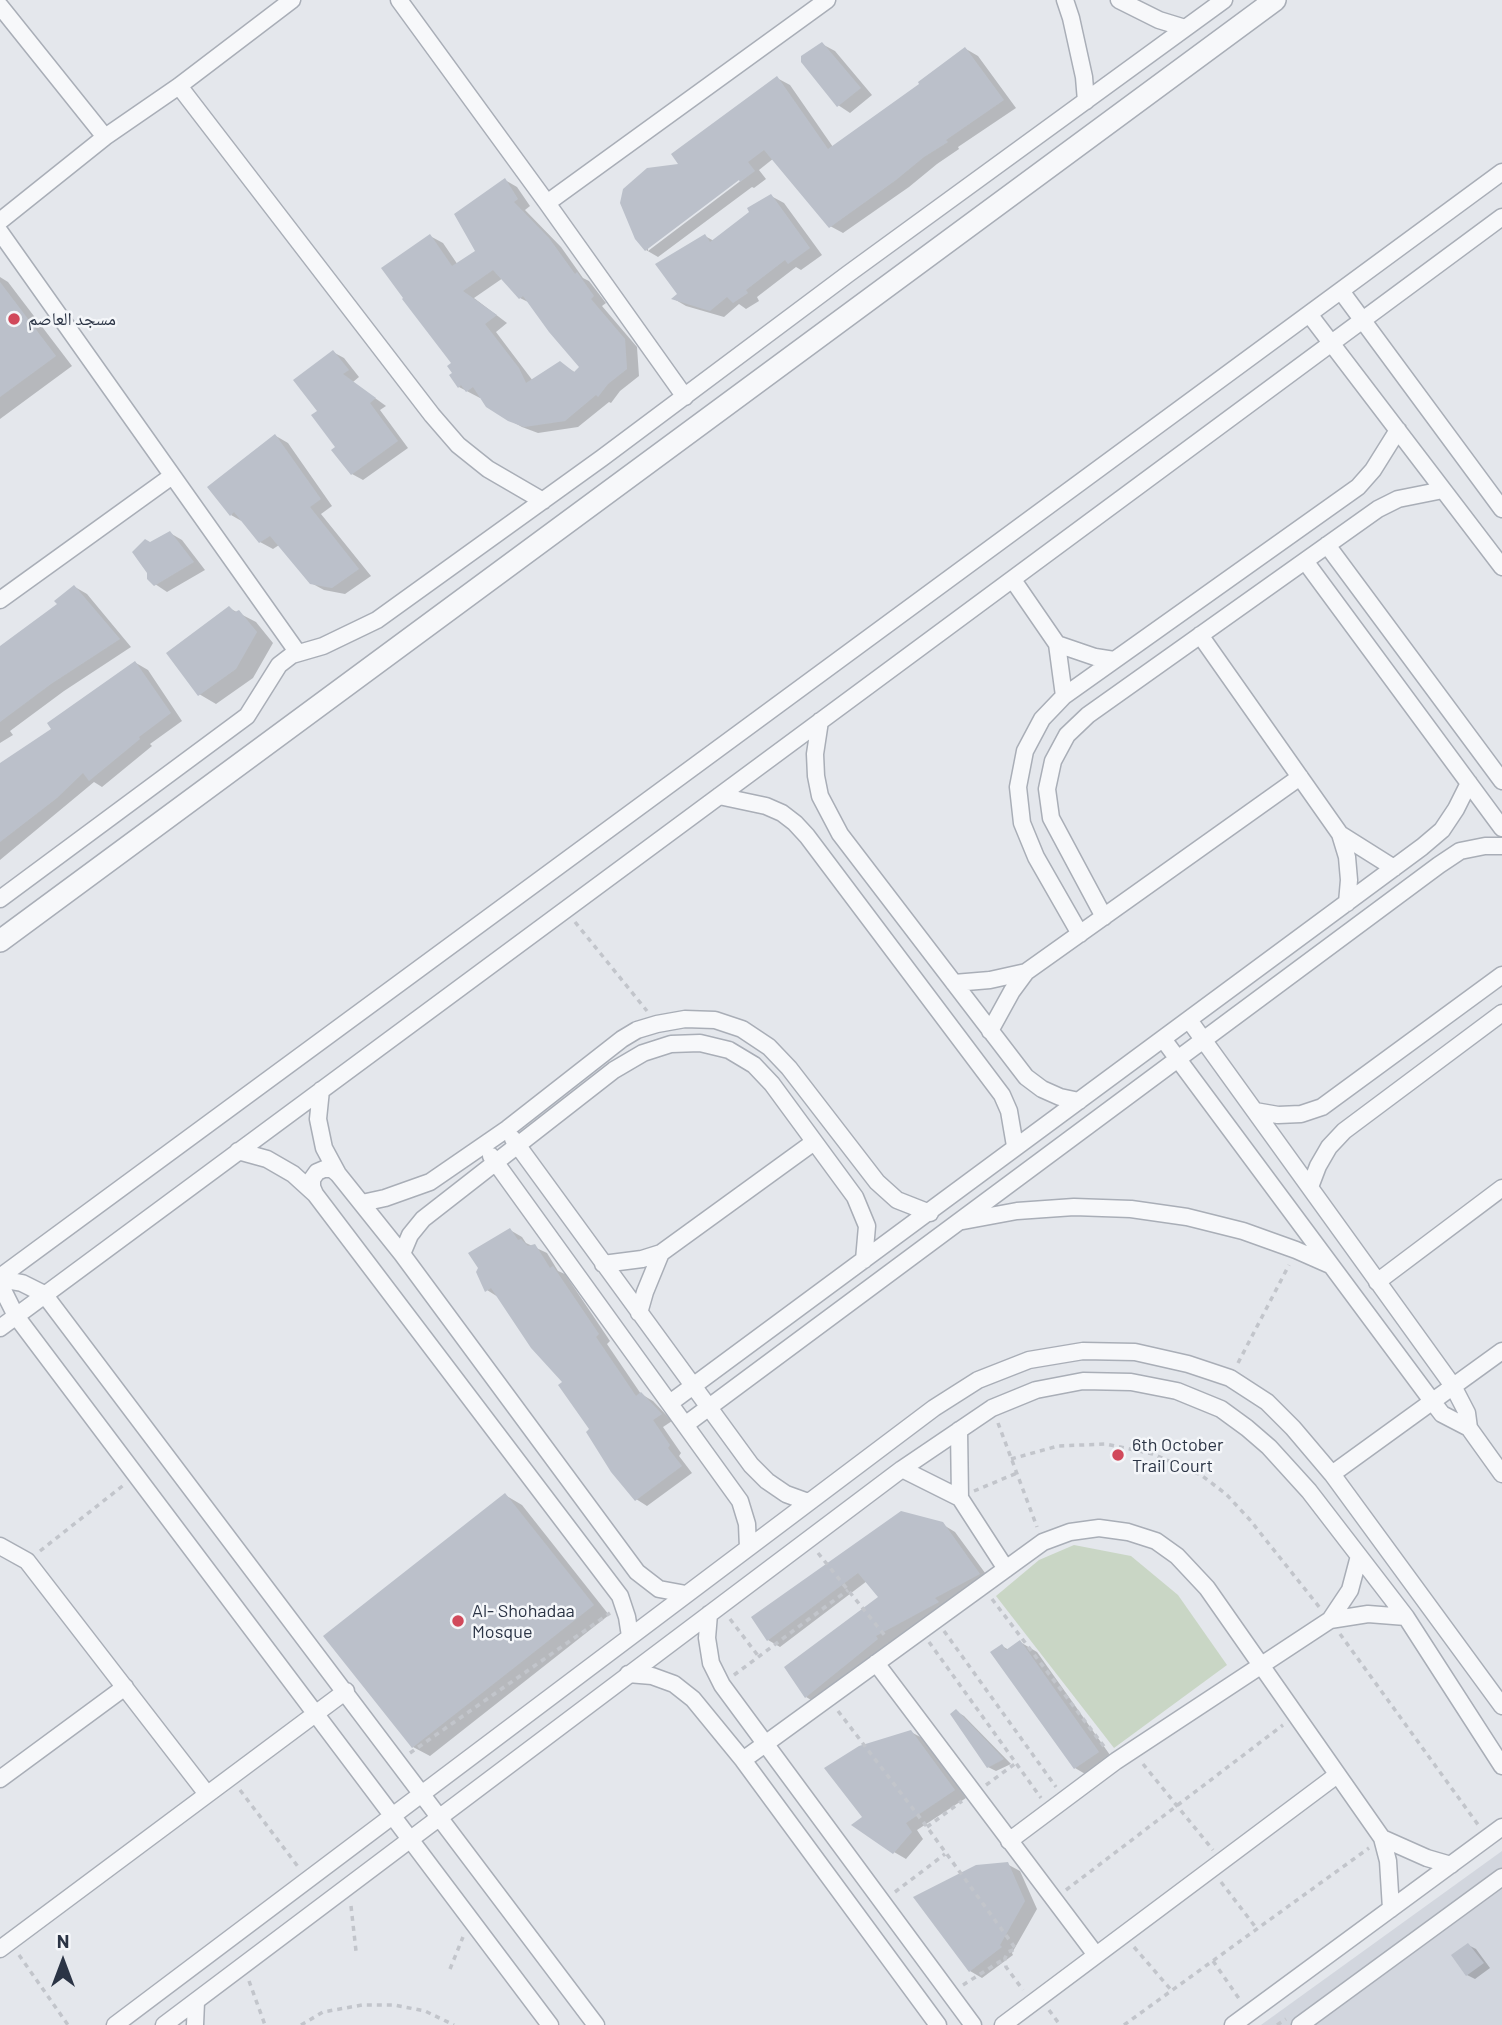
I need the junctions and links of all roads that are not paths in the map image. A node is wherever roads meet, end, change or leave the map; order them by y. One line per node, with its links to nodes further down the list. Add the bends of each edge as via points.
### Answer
1 (292, 0): 11 (street)
2 (399, 0): 15 (street)
3 (827, 0): 9 (street)
4 (1065, 0): 12 (street)
5 (1119, 0): 10 (street)
6 (1224, 0): 10 (street)
7 (1275, 0): 52 (street)
8 (0, 6): 13 (street)
9 (804, 7): 15 (street)
10 (1185, 29): 12 (street)
11 (179, 86): 13 (street); 27 (street, via 458,445 488,469)
12 (1086, 101): 23 (street)
13 (105, 137): 17 (street)
14 (1502, 172): 19 (street)
15 (547, 203): 23 (street)
16 (1502, 217): 21 (street)
17 (0, 221)
18 (0, 232): 25 (street)
19 (1340, 291): 20 (street); 21 (street)
20 (1309, 314): 22 (street); 90 (street)
21 (1362, 322): 22 (street); 28 (street)
22 (1332, 344): 24 (street); 32 (street)
23 (685, 397): 27 (street)
24 (1398, 430): 26 (street); 37 (street, via 1358,487)
25 (172, 476): 33 (street); 36 (street)
26 (1443, 490): 29 (street, via 1398,499); 31 (street)
27 (543, 501): 36 (street, via 377,620)
28 (1502, 509)
29 (1327, 545): 30 (street); 41 (street)
30 (1305, 561): 34 (street); 42 (street)
31 (1502, 567)
32 (1013, 580): 35 (street); 39 (street)
33 (0, 600)
34 (1200, 635): 40 (street); 50 (street, via 1088,715 1067,735 1053,761 1047,789 1051,818)
35 (1057, 644): 37 (street); 38 (street)
36 (298, 653): 48 (street, via 279,665 247,716)
37 (1114, 660): 38 (street)
38 (1064, 696): 51 (street, via 1042,719 1025,751 1018,787 1021,823)
39 (820, 721): 43 (street); 55 (street, via 816,776 829,816)
40 (1300, 777): 45 (street); 50 (street)
41 (1502, 781)
42 (1469, 783): 44 (street); 47 (street, via 1442,830)
43 (719, 796): 65 (street, via 765,806 796,823); 66 (street)
44 (1502, 828)
45 (1340, 834): 47 (street); 49 (street, via 1347,857)
46 (1502, 846): 62 (street, via 1460,851)
47 (1394, 868): 49 (street)
48 (0, 899)
49 (1346, 903): 58 (street)
50 (1104, 917): 51 (street)
51 (1080, 934): 53 (street)
52 (0, 942)
53 (1026, 972): 55 (street); 59 (street)
54 (1502, 975): 56 (street)
55 (954, 983): 59 (street)
56 (1451, 1012): 60 (street); 68 (street, via 1322,1107 1301,1114)
57 (1502, 1013): 60 (street)
58 (1189, 1020): 61 (street); 62 (street)
59 (990, 1031): 64 (street)
60 (1469, 1037): 78 (street, via 1344,1131 1324,1157)
61 (1163, 1038): 63 (street); 67 (street)
62 (1204, 1040): 63 (street); 68 (street)
63 (1178, 1059): 84 (street); 89 (street)
64 (1014, 1062): 65 (street); 67 (street, via 1042,1089)
65 (991, 1080): 73 (street, via 1009,1111)
66 (321, 1090): 74 (street); 76 (street, via 320,1129)
67 (1079, 1101): 73 (street)
68 (1255, 1111): 78 (street)
69 (507, 1129): 71 (street); 72 (street); 77 (street, via 637,1030 685,1019 715,1020 742,1029 769,1047)
70 (814, 1142): 72 (street, via 754,1065 729,1050 700,1043 671,1044 643,1053 614,1070); 81 (street); 85 (street)
71 (483, 1146): 75 (street); 82 (street, via 430,1182)
72 (518, 1146): 75 (street); 88 (street)
73 (1015, 1146): 83 (street)
74 (238, 1151): 80 (street, via 267,1159); 92 (street)
75 (496, 1163): 86 (street, via 423,1219); 100 (street)
76 (338, 1174): 80 (street, via 332,1169 317,1172 312,1179); 82 (street)
77 (877, 1182): 81 (street, via 873,1199); 83 (street, via 897,1200)
78 (1310, 1187): 91 (street)
79 (1502, 1188): 91 (street)
80 (315, 1194): 115 (street)
81 (855, 1197): 87 (street, via 867,1226)
82 (362, 1203): 86 (street)
83 (930, 1213): 87 (street)
84 (961, 1221): 89 (street, via 1017,1211 1131,1209 1243,1230); 101 (street)
85 (661, 1253): 88 (street); 93 (street)
86 (402, 1254): 112 (street)
87 (864, 1260): 98 (street)
88 (603, 1264): 93 (street)
89 (1331, 1266): 99 (street)
90 (0, 1280): 92 (street, via 22,1283); 94 (street)
91 (1377, 1282): 97 (street)
92 (44, 1294): 94 (street); 125 (street)
93 (639, 1313): 98 (street)
94 (16, 1316): 95 (street); 127 (street)
95 (0, 1328)
96 (1502, 1351): 97 (street)
97 (1453, 1386): 99 (street); 103 (street)
98 (693, 1387): 100 (street); 101 (street)
99 (1432, 1401): 103 (street, via 1442,1414); 106 (street)
100 (670, 1403): 102 (street)
101 (708, 1408): 102 (street); 109 (street, via 767,1481)
102 (685, 1425): 111 (street, via 740,1501)
103 (1469, 1428): 107 (street)
104 (959, 1430): 105 (street); 108 (street); 113 (street, via 992,1408 1036,1390 1083,1381 1130,1381 1177,1391 1221,1409 1247,1427 1309,1491)
105 (902, 1469): 108 (street); 117 (street)
106 (1332, 1474): 109 (street, via 1267,1402 1230,1378 1135,1352 1083,1351 1029,1360 978,1380); 126 (street)
107 (1502, 1474)
108 (960, 1497): 114 (street)
109 (808, 1502): 111 (street)
110 (0, 1546): 124 (street, via 27,1561)
111 (748, 1548): 116 (street)
112 (623, 1554): 115 (street, via 620,1574); 116 (street, via 659,1589)
113 (1359, 1556): 118 (street); 119 (street, via 1350,1590)
114 (1006, 1569): 121 (street); 122 (street, via 1043,1542 1070,1532 1099,1528 1156,1541 1207,1588)
115 (601, 1573): 120 (street, via 623,1604)
116 (686, 1594): 120 (street)
117 (715, 1610): 123 (street); 128 (street, via 707,1639 711,1662)
118 (1406, 1617): 119 (street, via 1368,1614); 130 (street)
119 (1330, 1620): 122 (street)
120 (630, 1636): 134 (street)
121 (876, 1663): 128 (street); 140 (street)
122 (1261, 1666): 131 (street); 140 (street, via 1116,1761)
123 (628, 1674): 129 (street, via 652,1676 684,1691); 136 (street)
124 (125, 1687): 132 (street); 133 (street)
125 (346, 1691): 127 (street); 134 (street)
126 (1502, 1706)
127 (317, 1713): 133 (street); 135 (street)
128 (765, 1744): 129 (street); 153 (street)
129 (743, 1760): 152 (street)
130 (1502, 1766)
131 (1338, 1775): 139 (street); 145 (street)
132 (1, 1777)
133 (208, 1794): 144 (street)
134 (422, 1794): 135 (street); 136 (street)
135 (393, 1816): 138 (street); 147 (street)
136 (440, 1818): 138 (street); 151 (street)
137 (1502, 1827): 141 (street)
138 (411, 1839): 146 (street); 150 (street)
139 (1382, 1839): 141 (street); 143 (street)
140 (1009, 1841): 145 (street)
141 (1451, 1865): 143 (street)
142 (1502, 1877): 156 (street)
143 (1391, 1909): 155 (street)
144 (5, 1945)
145 (1096, 1955): 154 (street)
146 (196, 2002): 148 (street); 149 (street)
147 (115, 2025)
148 (164, 2025)
149 (195, 2025)
150 (551, 2025)
151 (596, 2025)
152 (938, 2025)
153 (973, 2025)
154 (1003, 2025)
155 (1233, 2025)
156 (1300, 2025)

